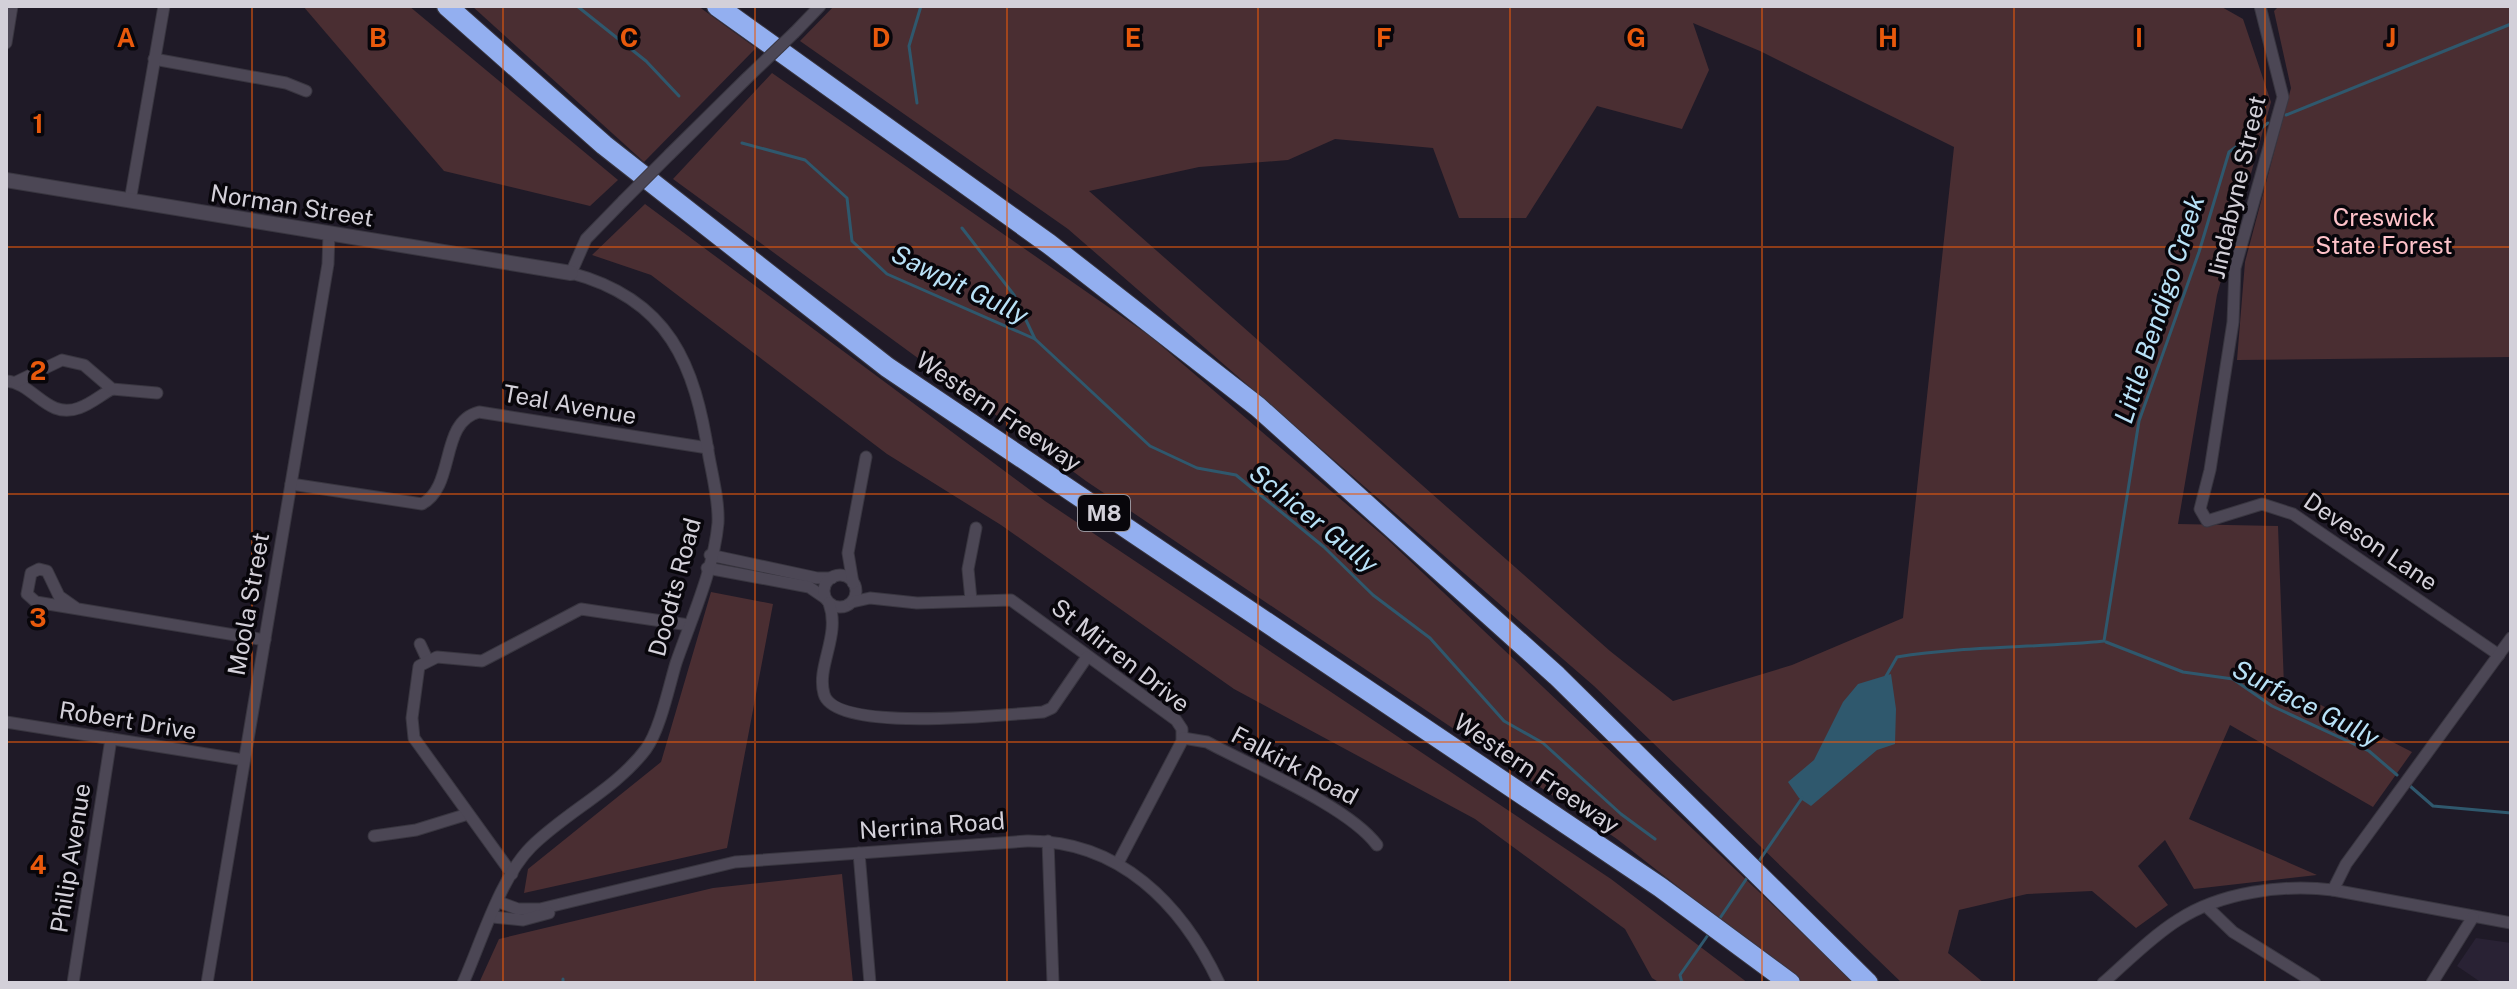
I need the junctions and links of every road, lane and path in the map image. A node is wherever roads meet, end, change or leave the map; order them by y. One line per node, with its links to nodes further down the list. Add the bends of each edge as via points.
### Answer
1 (12, 6): 7 (street)
2 (164, 6): 8 (street)
3 (447, 6): 65 (highway, Western Freeway / M8, via 604,145 887,367 1660,887)
4 (717, 6): 66 (highway, via 1049,244 1258,407 1557,676)
5 (820, 6): 13 (street, bridge, via 582,244)
6 (2260, 6): 22 (street, Jindabyne Street, via 2283,97 2235,268 2233,322 2200,509)
7 (6, 43)
8 (154, 59): 9 (street); 11 (street)
9 (306, 91)
10 (6, 180): 11 (street, Norman Street)
11 (130, 201): 12 (street, Norman Street)
12 (329, 233): 13 (street, Norman Street); 21 (street, Moola Street, via 329,262)
13 (571, 273): 19 (street, Doodts Road, via 621,290 671,336 696,391)
14 (11, 382): 15 (street, via 62,410 80,408); 15 (street, via 62,360 84,365)
15 (112, 389): 16 (street)
16 (157, 393)
17 (460, 404): 18 (street)
18 (468, 416): 19 (street, Teal Avenue, via 489,413); 21 (street, Teal Avenue, via 458,428 437,491 422,504)
19 (708, 448): 25 (street, Doodts Road, via 718,516)
20 (866, 457): 24 (street)
21 (291, 484): 36 (street, Moola Street)
22 (2207, 521): 38 (street, Deveson Lane, via 2262,504 2285,510)
23 (976, 528): 29 (street, via 968,569)
24 (848, 553): 26 (street); 27 (street)
25 (708, 562): 26 (street); 30 (street, via 805,586); 33 (street, Doodts Road)
26 (833, 577): 27 (street, via 845,576); 30 (street, via 824,588)
27 (853, 584): 28 (street, St Mirren Drive); 31 (street)
28 (889, 600): 29 (street, St Mirren Drive); 31 (street, St Mirren Drive)
29 (971, 600): 39 (street, St Mirren Drive, via 1015,602)
30 (827, 601): 31 (street, via 838,607); 34 (street)
31 (851, 603): 34 (street)
32 (76, 608): 32 (street, via 32,601 27,592 31,573 47,571 59,596); 36 (street)
33 (689, 625): 40 (street, via 581,609 566,611 482,661); 51 (street, Doodts Road, via 647,748 532,846)
34 (833, 634): 39 (street, via 823,684 827,701 840,709 914,720 1043,712 1052,708)
35 (2511, 638): 38 (street)
36 (265, 640): 44 (street, Moola Street)
37 (420, 644): 40 (street)
38 (2499, 655): 52 (street, via 2346,864)
39 (1087, 657): 42 (street, St Mirren Drive, via 1176,720)
40 (427, 659): 45 (street, via 417,672 413,735)
41 (6, 722): 43 (street, Robert Drive)
42 (1183, 738): 48 (street, Falkirk Road, via 1207,742 1342,815 1360,825); 50 (street, St Mirren Drive)
43 (111, 739): 44 (street, Robert Drive); 59 (street, Philip Avenue)
44 (244, 760): 60 (street, Moola Street)
45 (468, 814): 46 (street); 51 (street)
46 (374, 836)
47 (1052, 841): 49 (street, Nerrina Road); 50 (street, Nerrina Road, via 1090,849); 63 (street)
48 (1377, 845)
49 (859, 853): 53 (street, Nerrina Road, via 708,866); 62 (street)
50 (1118, 863): 64 (street, Nerrina Road, via 1167,903)
51 (512, 874): 54 (street, Doodts Road)
52 (2333, 890): 55 (street, via 2276,890); 57 (street)
53 (591, 898): 54 (street, Nerrina Road, via 530,910); 56 (street, Nerrina Road, via 532,918)
54 (499, 902): 56 (street, Doodts Road)
55 (2206, 906): 67 (street, via 2172,924); 68 (street, via 2233,932)
56 (493, 917): 61 (street, Doodts Road)
57 (2473, 917): 58 (street); 69 (street)
58 (2511, 923)
59 (73, 983)
60 (207, 983)
61 (463, 983)
62 (870, 983)
63 (1053, 983)
64 (1219, 983)
65 (1790, 983)
66 (1868, 983)
67 (2103, 983)
68 (2315, 983)
69 (2432, 983)

